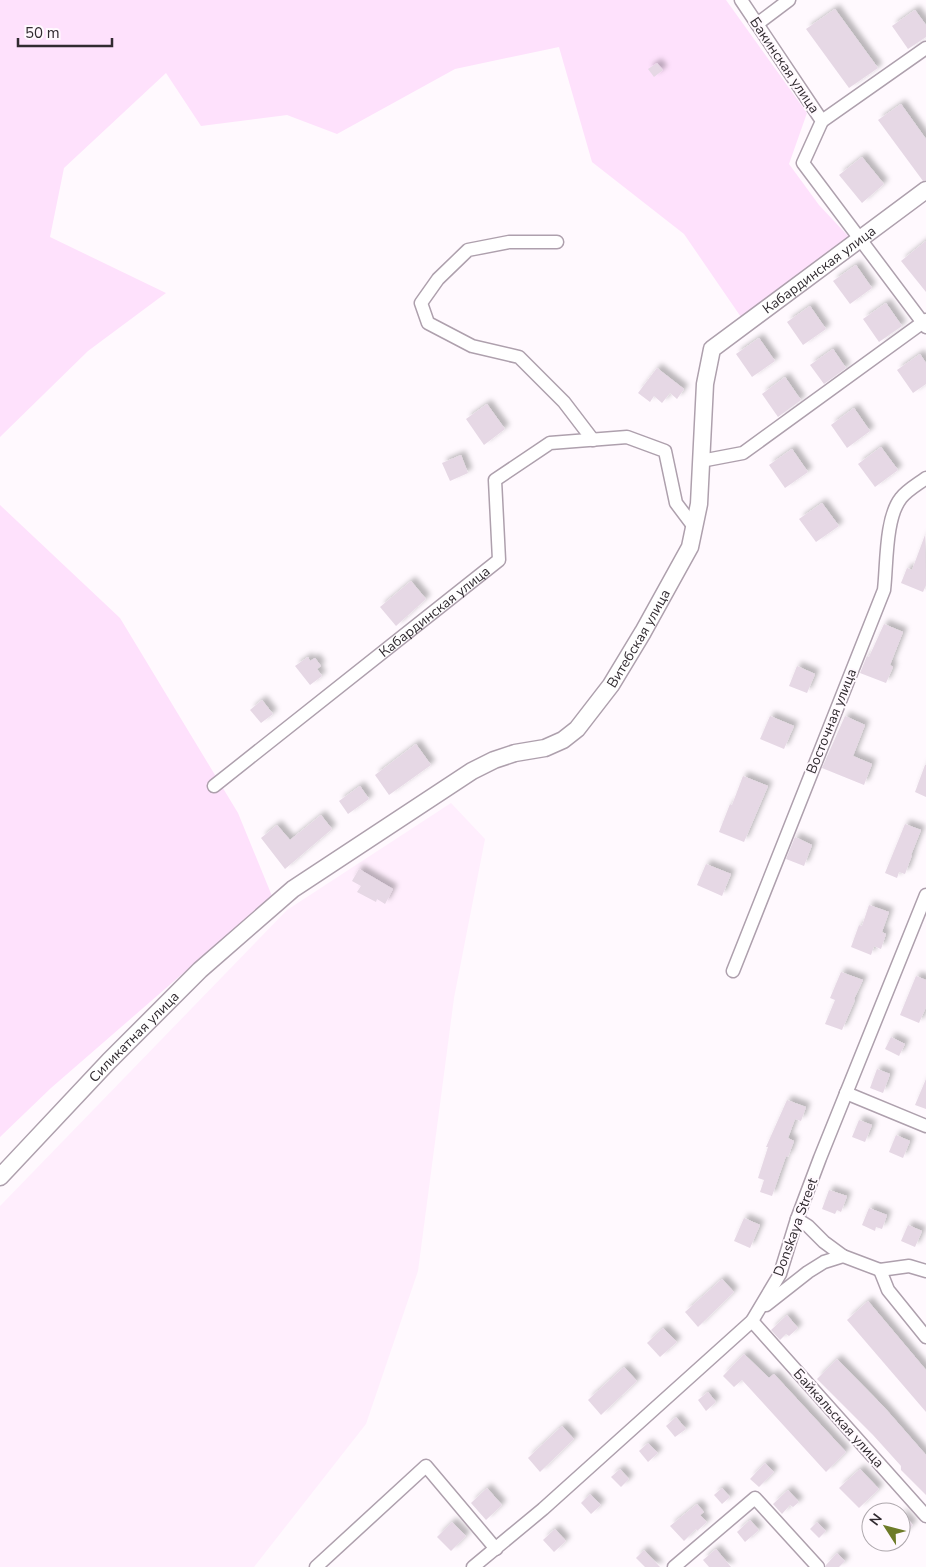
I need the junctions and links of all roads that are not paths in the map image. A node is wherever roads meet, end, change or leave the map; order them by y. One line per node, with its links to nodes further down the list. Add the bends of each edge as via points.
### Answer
1 (741, 0): 3 (street, Бакинская улица)
2 (789, 0): 3 (street)
3 (757, 24): 5 (street, Бакинская улица)
4 (926, 48): 5 (street)
5 (822, 121): 7 (street, Бакинская улица, via 804,162)
6 (926, 190): 7 (street, Кабардинская улица)
7 (860, 238): 9 (street, Бакинская улица); 10 (street, Кабардинская улица)
8 (557, 242): 11 (street, via 509,242 468,250 438,279 421,303 428,323 472,346 520,357 564,402)
9 (925, 323): 12 (street, via 742,453)
10 (712, 349): 12 (street, Витебская улица, via 705,384)
11 (593, 440): 14 (street, Кабардинская улица, via 627,437 665,451 676,503); 15 (street, Кабардинская улица, via 550,443 494,480 499,560)
12 (701, 461): 14 (street, Витебская улица, via 699,504)
13 (926, 478): 18 (street, Восточная улица, via 901,497 894,513 889,530 884,590)
14 (694, 527): 17 (street, Витебская улица, via 690,547 643,632 611,685 577,729 546,748 501,758 472,771)
15 (214, 786)
16 (925, 898): 19 (street, Donskaya Street)
17 (276, 905): 21 (street, Силикатная улица, via 200,970)
18 (733, 971)
19 (846, 1093): 20 (street); 22 (street, Donskaya Street)
20 (926, 1126)
21 (0, 1177)
22 (797, 1219): 23 (street); 26 (street, Donskaya Street, via 780,1274)
23 (843, 1256): 24 (street); 26 (street, via 808,1272)
24 (880, 1270): 25 (street, via 909,1266); 28 (street, via 888,1290)
25 (926, 1270)
26 (759, 1310): 27 (street, Donskaya Street)
27 (752, 1321): 29 (street, Байкальская улица); 30 (street, Donskaya Street)
28 (926, 1337)
29 (926, 1516)
30 (496, 1549): 31 (street, via 426,1466); 32 (street, Donskaya Street)
31 (316, 1567)
32 (473, 1567)
33 (674, 1567): 34 (street, via 755,1498)
34 (818, 1567)

